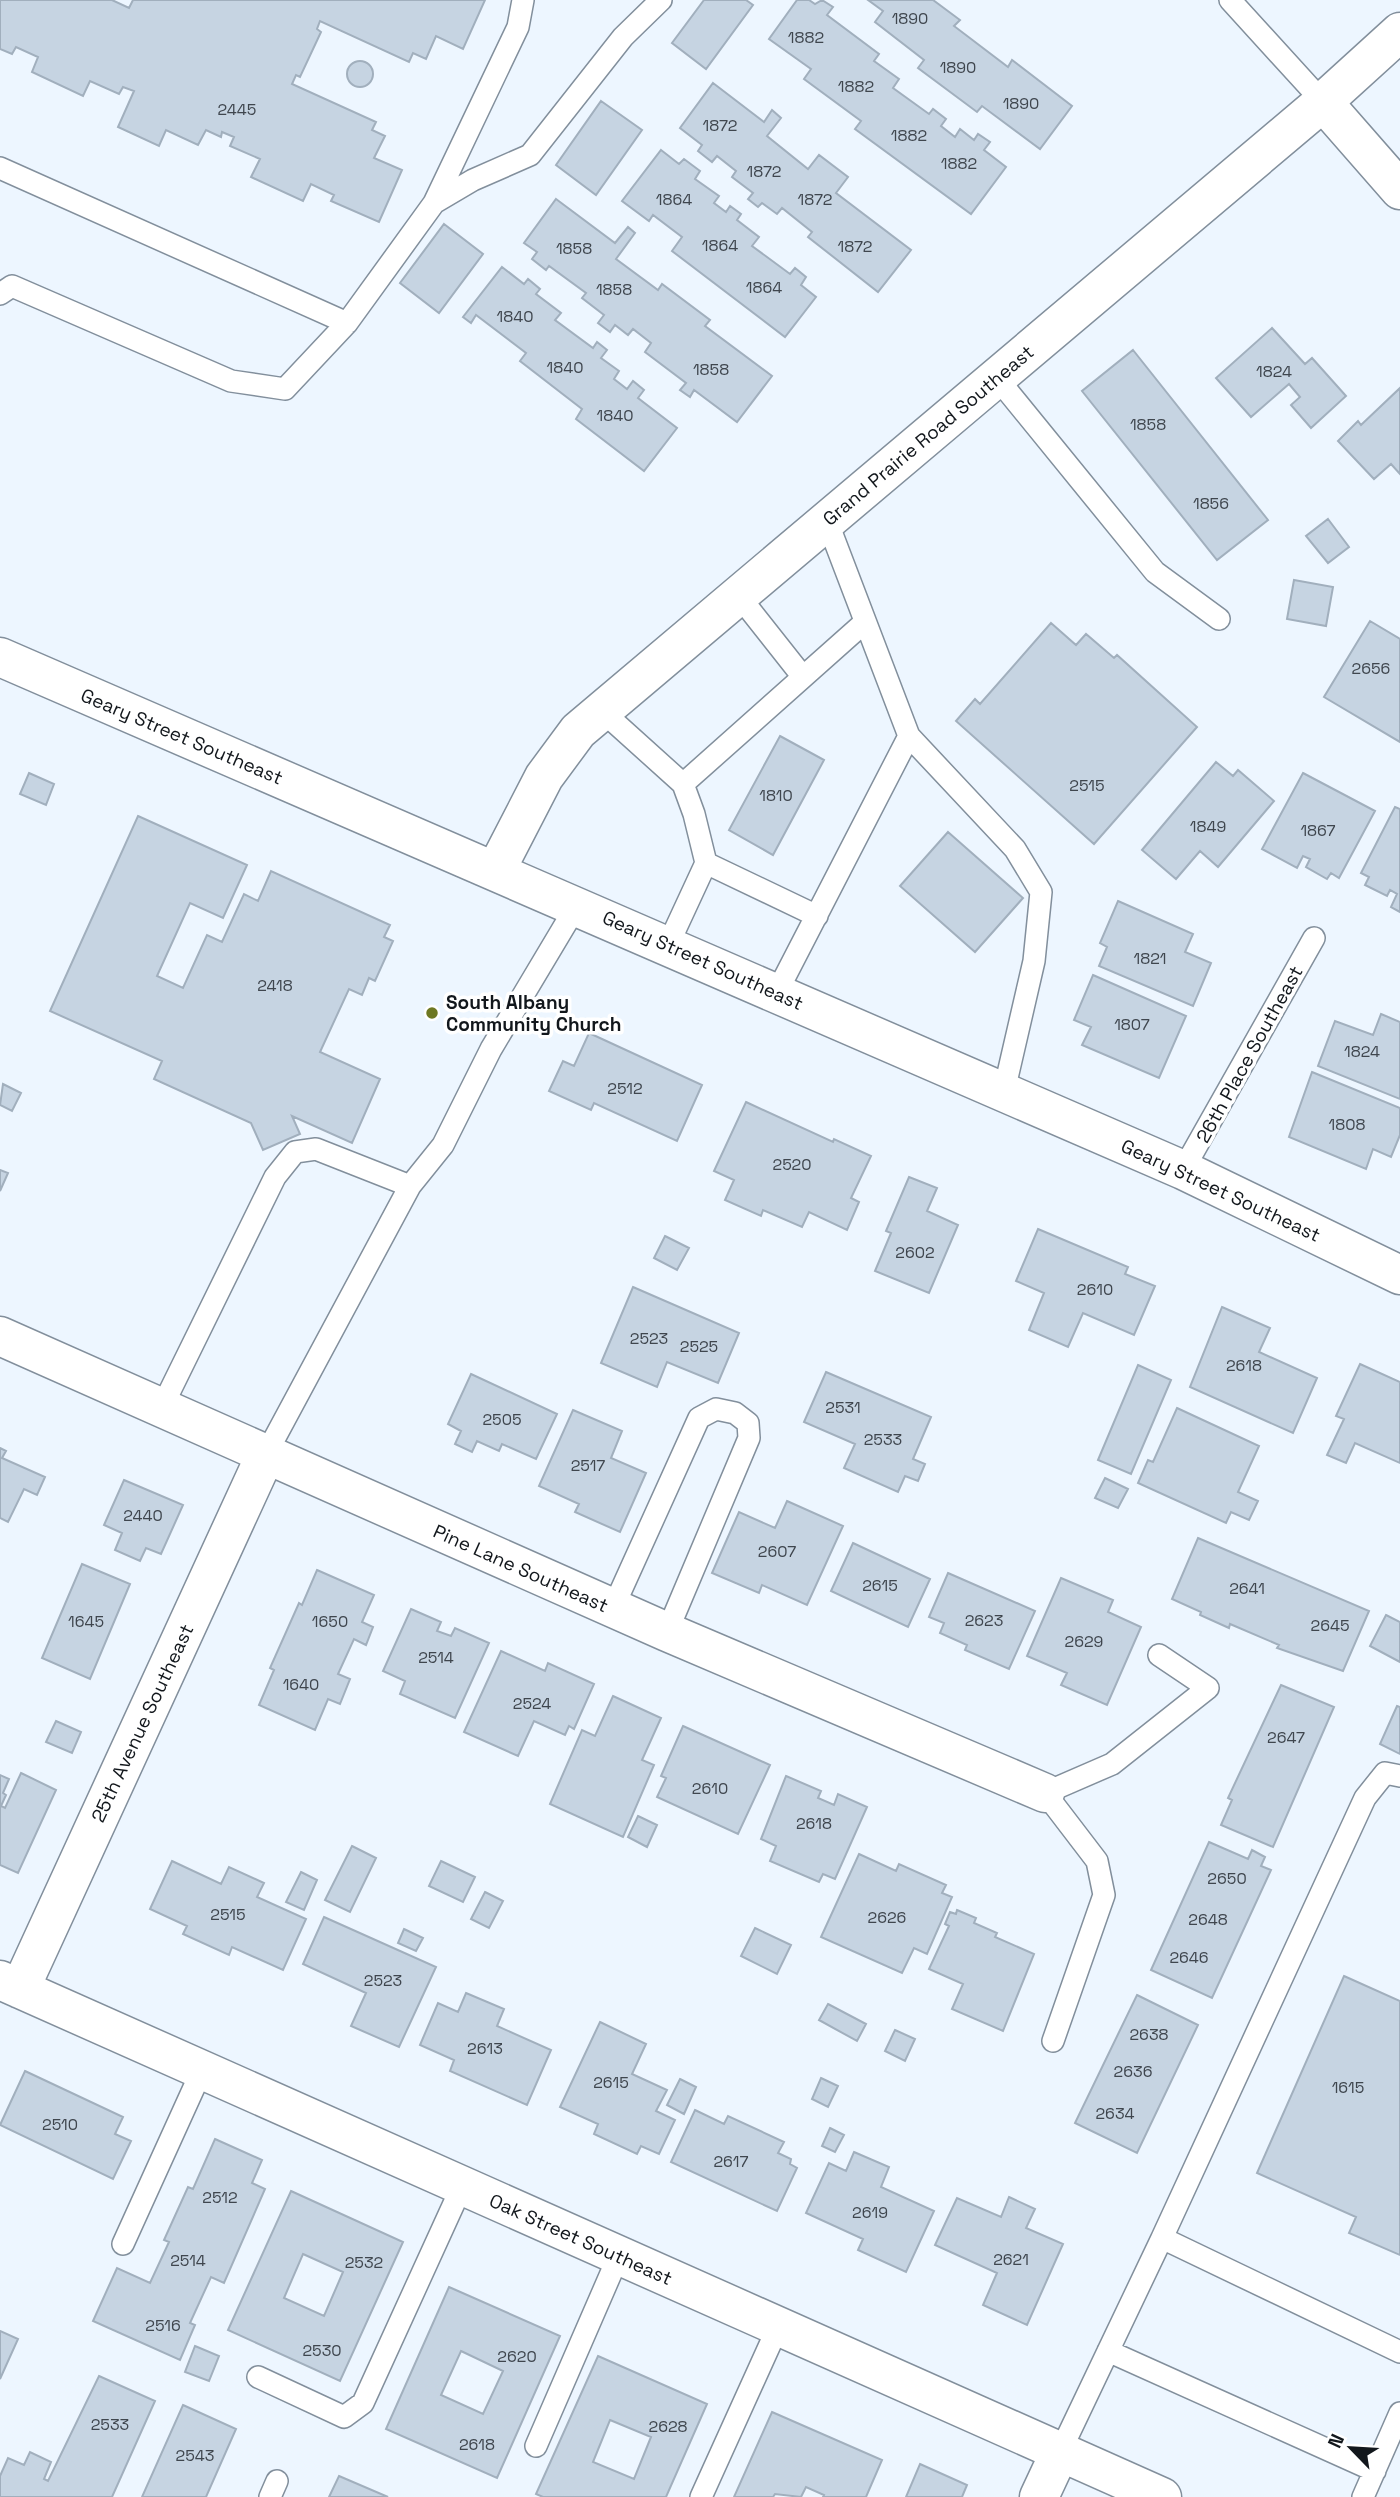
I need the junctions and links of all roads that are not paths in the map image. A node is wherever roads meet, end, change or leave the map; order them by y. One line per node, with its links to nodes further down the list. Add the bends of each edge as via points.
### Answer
1 (523, 0): 8 (lane, via 519,27)
2 (661, 0): 8 (lane, via 623,37 530,155)
3 (1234, 1): 5 (lane)
4 (1400, 33): 5 (street, Grand Prairie Road Southeast)
5 (1323, 103): 7 (street); 11 (street, Grand Prairie Road Southeast)
6 (0, 168): 10 (lane)
7 (1400, 190)
8 (434, 203): 10 (lane)
9 (0, 294): 10 (lane, via 12,286 231,382 285,389)
10 (347, 323)
11 (997, 378): 12 (street, Grand Prairie Road Southeast); 14 (lane, via 1155,572)
12 (827, 521): 13 (street, Grand Prairie Road Southeast); 15 (lane)
13 (739, 596): 17 (lane); 18 (street, Grand Prairie Road Southeast)
14 (1219, 619)
15 (865, 622): 17 (lane); 19 (lane)
16 (0, 657): 22 (street, Geary Street Southeast)
17 (803, 677): 20 (lane)
18 (602, 711): 20 (lane); 22 (street, Grand Prairie Road Southeast, via 578,731 544,777)
19 (909, 736): 24 (lane); 28 (lane, via 1015,849 1041,892 1034,961)
20 (683, 784): 21 (lane)
21 (706, 863): 24 (lane); 26 (lane)
22 (496, 870): 23 (street, Geary Street Southeast)
23 (577, 905): 26 (street, Geary Street Southeast); 30 (lane, via 491,1049 443,1145)
24 (817, 916): 27 (lane)
25 (1314, 938): 29 (lane, 26th Place Southeast)
26 (668, 945): 27 (street, Geary Street Southeast)
27 (777, 992): 28 (street, Geary Street Southeast)
28 (1004, 1091): 29 (street, Geary Street Southeast)
29 (1183, 1170): 31 (street, Geary Street Southeast)
30 (410, 1186): 33 (lane, via 316,1149 295,1152 275,1177); 34 (lane)
31 (1400, 1275)
32 (0, 1336): 33 (street, Pine Lane Southeast)
33 (161, 1409): 34 (street, Pine Lane Southeast)
34 (265, 1456): 35 (street, Pine Lane Southeast); 40 (street, 25th Avenue Southeast)
35 (613, 1608): 36 (street, Pine Lane Southeast); 36 (lane, via 699,1418 716,1409 735,1413 748,1423 749,1438)
36 (667, 1632): 39 (street, Pine Lane Southeast)
37 (1159, 1655): 39 (lane, via 1208,1688 1112,1764)
38 (1400, 1776): 44 (lane, via 1385,1773 1365,1798)
39 (1045, 1793): 41 (lane, via 1097,1861 1104,1895)
40 (10, 1985): 42 (street, Oak Street Southeast)
41 (1053, 2041)
42 (202, 2070): 43 (street, Oak Street Southeast); 45 (lane)
43 (462, 2186): 46 (street, Oak Street Southeast); 50 (lane, via 363,2403 345,2417)
44 (1162, 2238): 48 (lane); 49 (lane)
45 (123, 2244)
46 (619, 2255): 47 (street, Oak Street Southeast); 52 (lane)
47 (778, 2327): 53 (street, Oak Street Southeast); 55 (lane)
48 (1108, 2351): 53 (lane); 54 (lane)
49 (1400, 2352)
50 (258, 2377)
51 (1400, 2413): 54 (lane)
52 (536, 2446)
53 (1060, 2452): 56 (street); 57 (street, Oak Street Southeast)
54 (1375, 2470): 58 (lane)
55 (701, 2497)
56 (1039, 2497)
57 (1162, 2497)
58 (1363, 2497)

